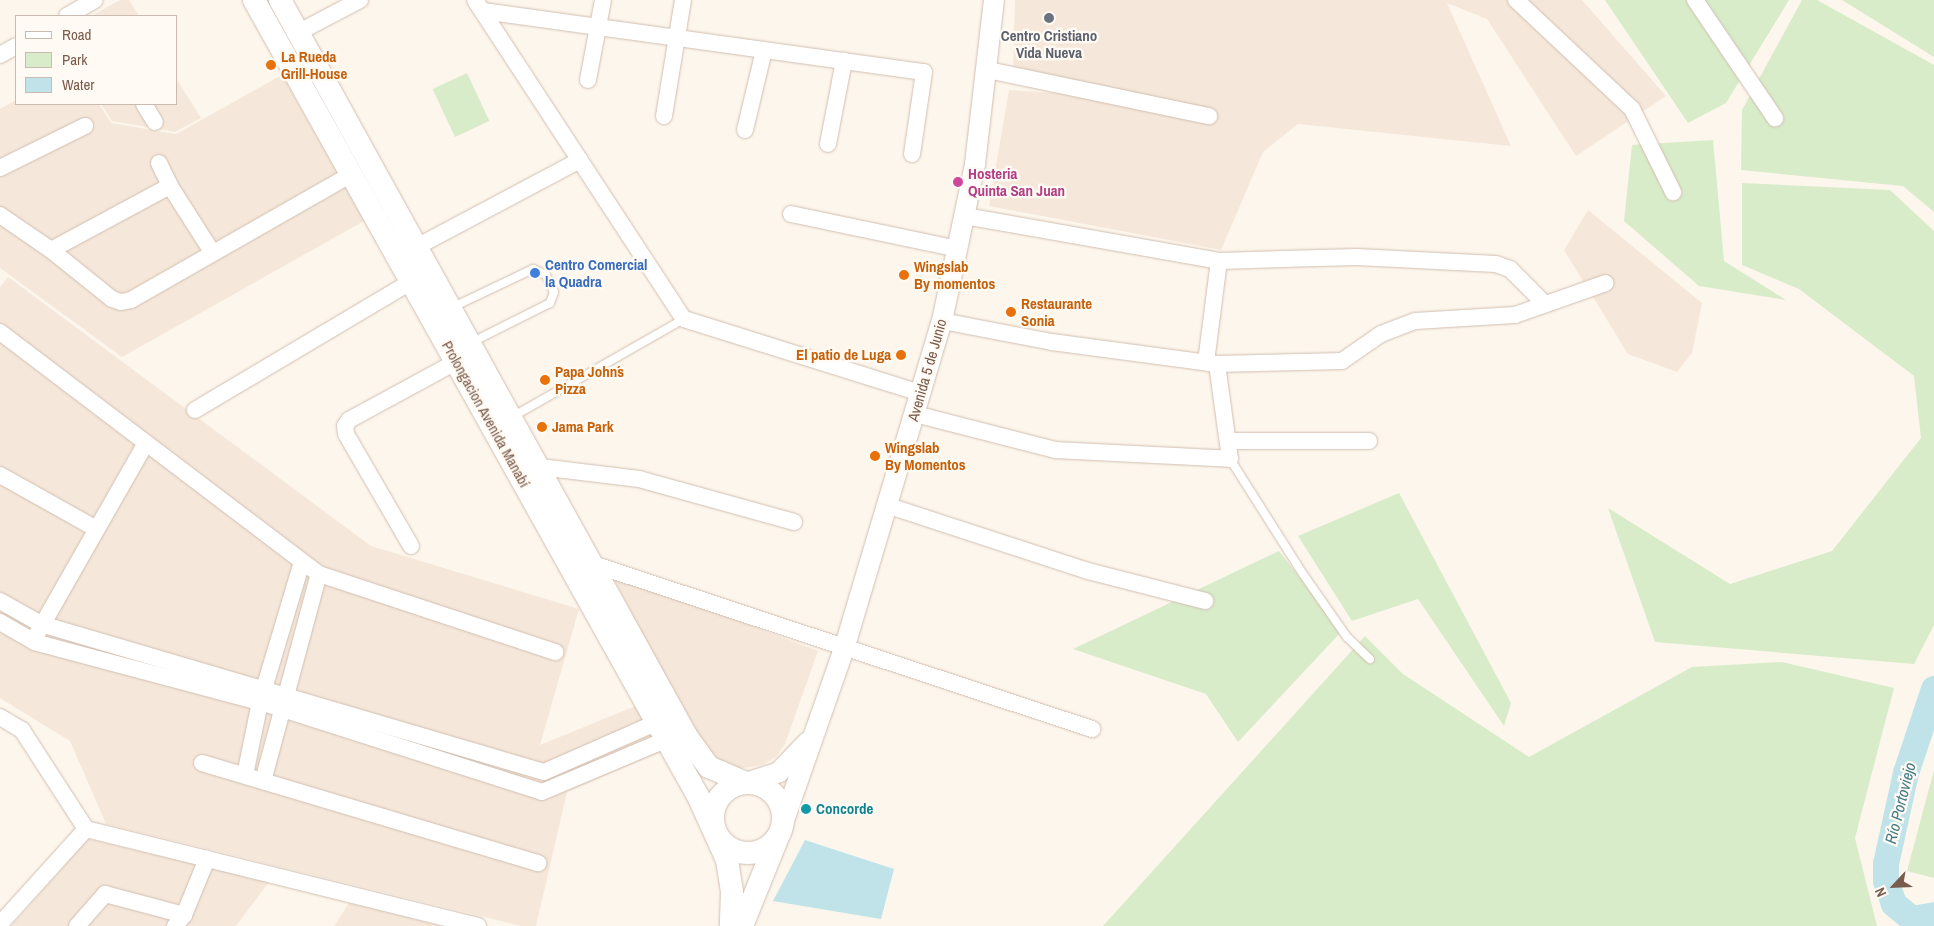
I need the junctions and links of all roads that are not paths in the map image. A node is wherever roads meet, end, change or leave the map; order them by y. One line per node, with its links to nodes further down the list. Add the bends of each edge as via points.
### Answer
1 (254, 0): 33 (main road, Prolongacion Avenida Manabí)
2 (280, 0): 13 (main road, Prolongacion Avenida Manabí)
3 (360, 0): 13 (street)
4 (603, 0): 12 (street)
5 (683, 0): 14 (street)
6 (994, 0): 19 (street, Avenida 5 de Junio)
7 (1516, 0): 35 (street, via 1632,109)
8 (1695, 0): 24 (street)
9 (479, 6): 12 (street); 30 (street)
10 (90, 8): 11 (street)
11 (70, 15)
12 (600, 27): 14 (street); 20 (street)
13 (298, 32): 41 (main road, Prolongacion Avenida Manabí)
14 (679, 38): 16 (street); 22 (street)
15 (15, 47): 17 (street)
16 (764, 50): 18 (street); 27 (street)
17 (0, 55)
18 (844, 61): 28 (street); 29 (street, via 924,72)
19 (988, 70): 23 (street); 38 (street, Avenida 5 de Junio)
20 (588, 80)
21 (145, 105): 25 (street)
22 (664, 116)
23 (1209, 116)
24 (1775, 118)
25 (155, 122)
26 (85, 126): 32 (street)
27 (746, 130)
28 (828, 144)
29 (912, 154)
30 (580, 160): 41 (street); 48 (street)
31 (158, 163): 34 (street)
32 (0, 168)
33 (352, 174): 41 (main road, Prolongacion Avenida Manabí); 42 (street)
34 (170, 186): 40 (street); 42 (street)
35 (1673, 192)
36 (792, 214): 39 (street)
37 (0, 215): 40 (street)
38 (965, 216): 39 (street, Avenida 5 de Junio); 43 (street)
39 (958, 249): 49 (street, Avenida 5 de Junio)
40 (51, 250): 42 (street, via 112,299 121,302 131,300)
41 (408, 251): 44 (main road, Prolongacion Avenida Manabí)
42 (212, 252)
43 (1219, 261): 46 (street, via 1356,256 1496,264 1510,268); 53 (street)
44 (420, 276): 47 (main road, Prolongacion Avenida Manabí); 52 (main road, Prolongacion Avenida Manabí); 55 (street)
45 (1606, 283): 46 (street)
46 (1545, 304): 53 (street, via 1515,314 1415,321 1381,334 1342,361)
47 (451, 309): 51 (main road, Prolongacion Avenida Manabí); 51 (lane, via 534,270 546,275 554,292 550,303)
48 (684, 319): 54 (street); 57 (lane)
49 (942, 321): 53 (street, via 1052,342); 54 (street, Avenida 5 de Junio)
50 (0, 332): 60 (street)
51 (470, 343): 57 (main road, Prolongacion Avenida Manabí)
52 (456, 362): 57 (main road, Prolongacion Avenida Manabí); 67 (street, via 350,420 345,426 346,434)
53 (1211, 363): 58 (street)
54 (920, 393): 56 (street, Avenida 5 de Junio)
55 (195, 410)
56 (916, 414): 61 (street, via 1055,450); 64 (street, Avenida 5 de Junio)
57 (503, 423): 62 (main road, Prolongacion Avenida Manabí)
58 (1229, 441): 59 (street); 61 (street)
59 (1369, 441)
60 (146, 443): 66 (street); 68 (street)
61 (1230, 459): 78 (lane, via 1308,582 1347,637)
62 (530, 471): 65 (street, via 639,479); 69 (main road, Prolongacion Avenida Manabí); 82 (main road, Prolongacion Avenida Manabí)
63 (0, 475): 66 (street)
64 (889, 506): 72 (street, via 1088,571); 76 (street, Avenida 5 de Junio)
65 (794, 522)
66 (95, 528): 74 (street)
67 (411, 546)
68 (302, 562): 70 (street); 79 (street)
69 (593, 564): 76 (street); 82 (main road, Prolongacion Avenida Manabí)
70 (318, 574): 77 (street); 80 (street)
71 (0, 600): 74 (street)
72 (1205, 601)
73 (0, 622): 75 (street)
74 (41, 624): 75 (street); 79 (street)
75 (34, 642): 79 (street)
76 (844, 649): 83 (street); 84 (street, Avenida 5 de Junio)
77 (555, 652)
78 (1370, 659)
79 (262, 695): 80 (street); 86 (street)
80 (282, 702): 82 (street, via 544,772); 87 (street)
81 (0, 717): 89 (street, via 22,730)
82 (670, 727): 88 (main road, Prolongacion Avenida Manabí, via 710,767); 91 (main road, Prolongacion Avenida Manabí)
83 (1092, 729)
84 (817, 731): 88 (street, via 794,759 778,772); 90 (street, Avenida 5 de Junio)
85 (202, 763): 86 (street)
86 (245, 775): 87 (street)
87 (263, 781): 93 (street)
88 (746, 783): 90 (main road, via 761,786 774,795 782,810); 91 (main road, via 730,788 718,799 713,814)
89 (86, 829): 92 (street); 94 (street)
90 (781, 830): 91 (main road, via 769,846 754,853 730,849); 100 (main road)
91 (716, 833): 99 (main road, via 730,875)
92 (206, 859): 95 (street); 98 (street)
93 (538, 863)
94 (6, 906): 96 (street)
95 (180, 920): 97 (street, via 105,894)
96 (0, 924)
97 (77, 926)
98 (474, 926)
99 (731, 926)
100 (742, 926)

